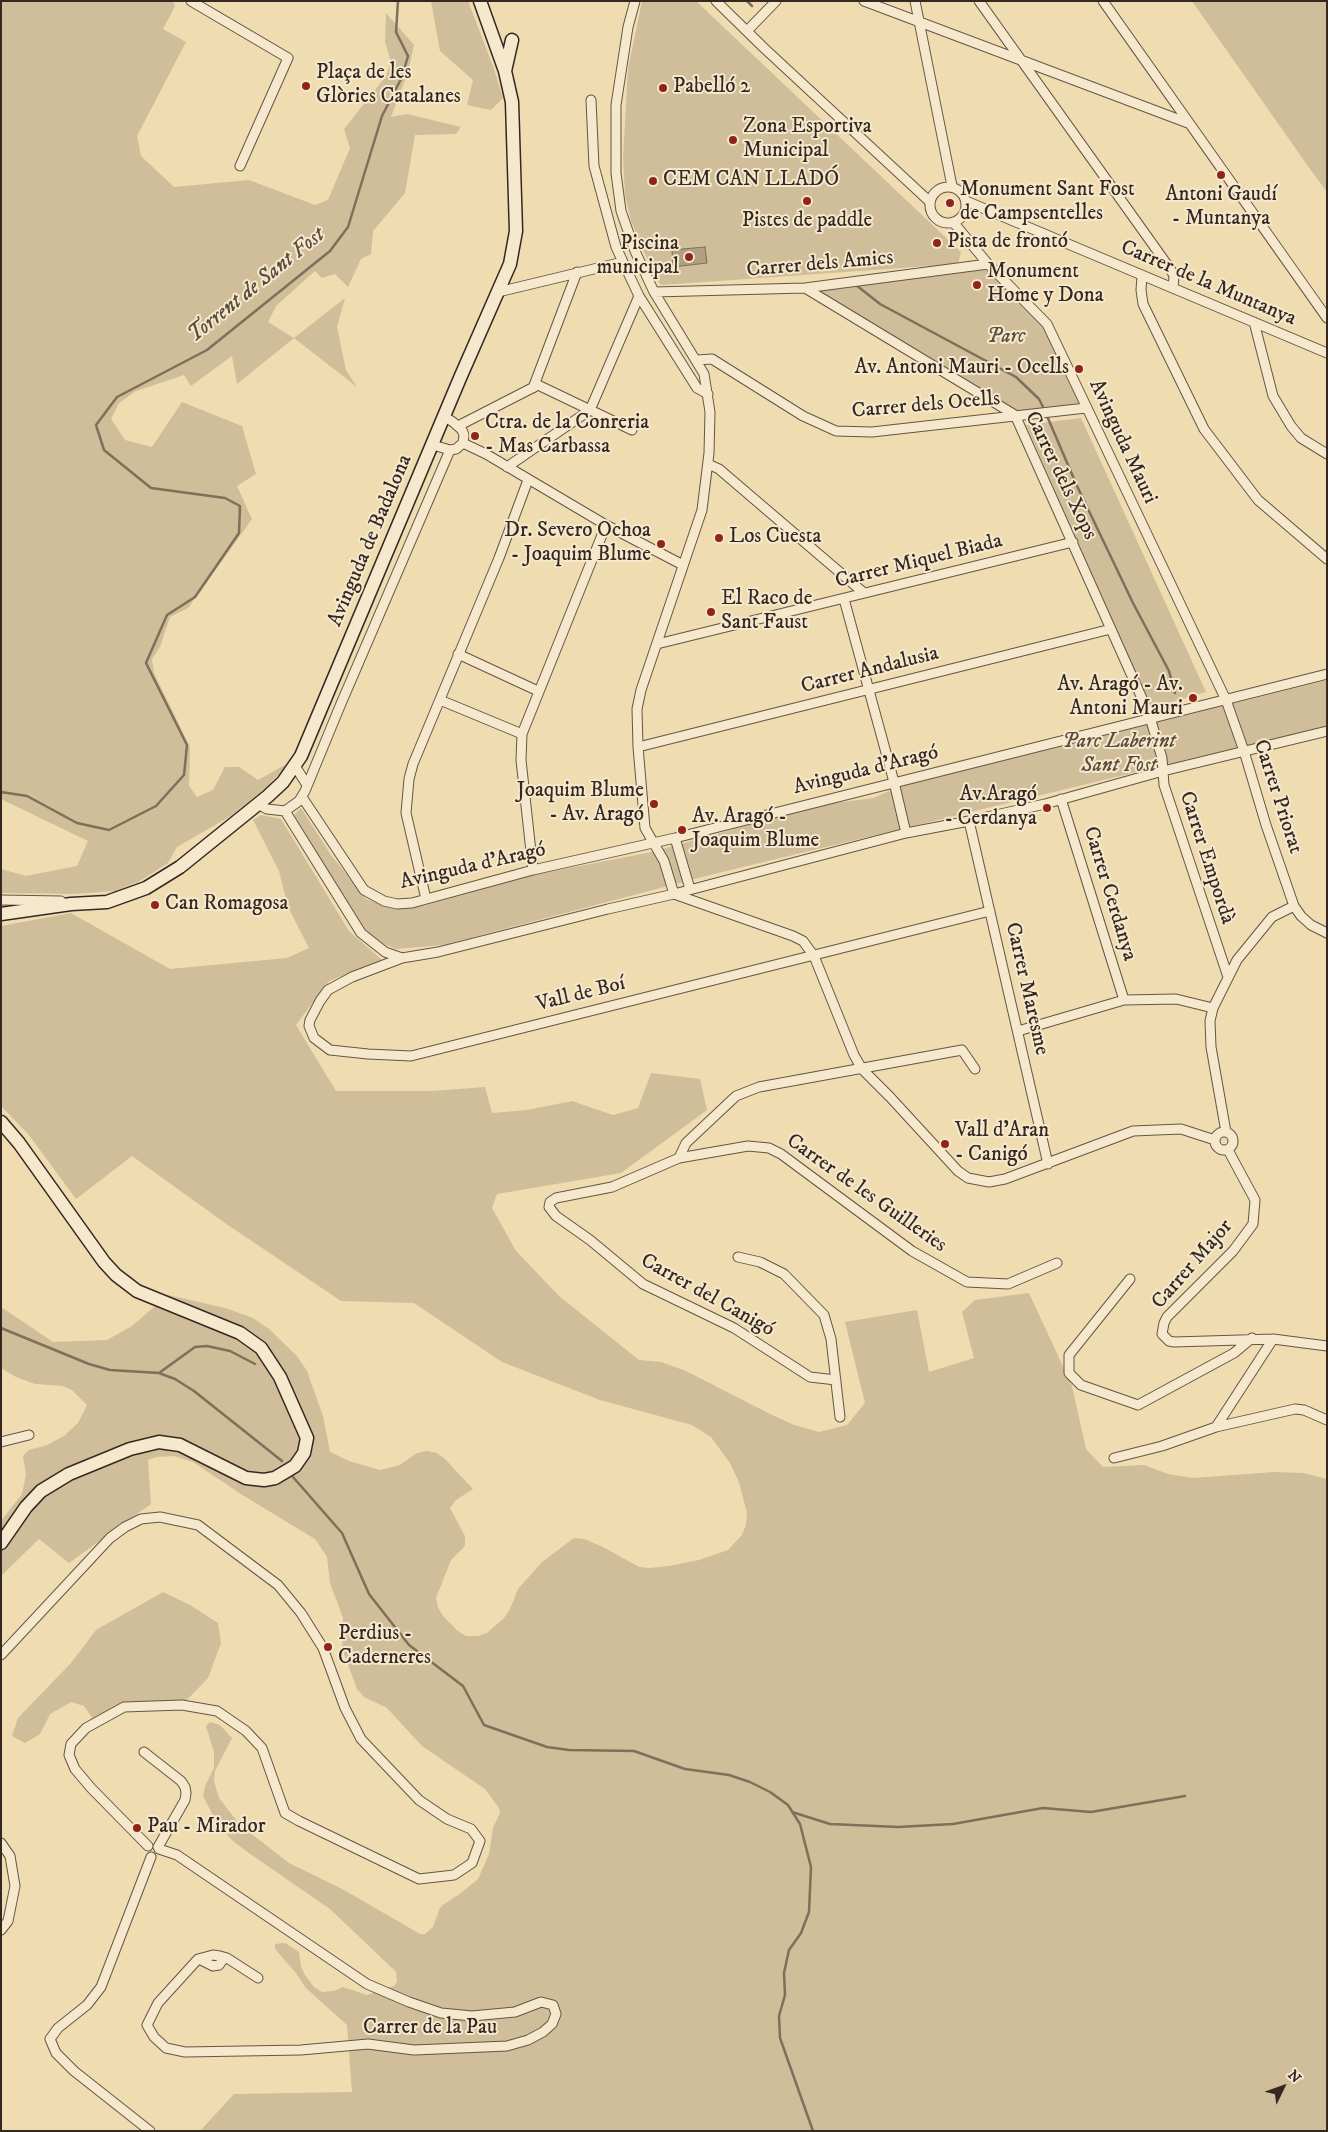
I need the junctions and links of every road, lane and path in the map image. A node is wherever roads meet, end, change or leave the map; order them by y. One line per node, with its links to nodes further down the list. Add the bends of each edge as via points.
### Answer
1 (191, 1): 17 (street, via 288,58)
2 (480, 1): 14 (street, Avinguda de Badalona)
3 (635, 1): 29 (street, via 616,106 616,173 634,252)
4 (716, 1): 11 (street)
5 (776, 1): 11 (street)
6 (864, 1): 10 (street)
7 (914, 1): 10 (street)
8 (979, 1): 13 (street)
9 (1103, 1): 16 (street)
10 (919, 22): 13 (street); 18 (street)
11 (747, 31): 20 (street)
12 (512, 40): 14 (street)
13 (1024, 62): 16 (street); 27 (street, via 1171,270)
14 (505, 70): 28 (street, Avinguda de Badalona, via 512,102 516,231 510,264)
15 (591, 100): 22 (street, via 594,166 616,248)
16 (1188, 124): 31 (street)
17 (240, 166)
18 (952, 186): 19 (street); 20 (street, via 940,189)
19 (966, 201): 21 (street, via 961,218); 25 (street, Carrer de la Muntanya)
20 (930, 202): 21 (street, via 935,218 943,223)
21 (952, 222): 23 (street, Avinguda Mauri)
22 (623, 262): 24 (street); 30 (street)
23 (988, 264): 26 (street, Carrer dels Amics); 37 (street, Avinguda Mauri, via 1047,324)
24 (577, 272): 28 (street); 35 (street)
25 (1142, 276): 27 (street, Carrer de la Muntanya); 52 (street, via 1143,304 1204,429 1258,500)
26 (805, 288): 29 (street, Carrer dels Amics); 39 (street, Carrer dels Xops)
27 (1173, 288): 32 (street, Carrer de la Muntanya)
28 (498, 292): 40 (street, Avinguda de Badalona)
29 (654, 292): 34 (street)
30 (639, 296): 36 (street, via 697,388); 38 (street)
31 (1327, 318)
32 (1254, 322): 33 (street, Carrer de la Muntanya); 46 (street, via 1273,396 1301,438)
33 (1327, 353)
34 (697, 360): 36 (street); 39 (street, Carrer dels Ocells, via 712,360 803,416 836,431 872,432)
35 (533, 388): 38 (street, via 538,385); 41 (street)
36 (708, 394): 47 (street, via 711,433)
37 (1086, 408): 39 (street, Carrer dels Ocells); 63 (street, Avinguda Mauri)
38 (590, 410): 42 (street); 48 (street)
39 (1015, 415): 51 (street, Carrer dels Xops)
40 (444, 417): 41 (street); 44 (street, Avinguda de Badalona)
41 (458, 426): 43 (street, via 464,435)
42 (632, 430)
43 (463, 442): 45 (street); 48 (street)
44 (433, 445): 45 (street); 69 (street, Avinguda de Badalona, via 312,733)
45 (450, 450): 72 (street)
46 (1327, 454)
47 (708, 464): 53 (street, via 702,510); 54 (street, via 719,469)
48 (507, 467): 49 (street)
49 (528, 480): 50 (street); 58 (street)
50 (606, 525): 53 (street); 61 (street)
51 (1073, 542): 54 (street, Carrer Miquel Biada); 56 (street, Carrer dels Xops)
52 (1327, 559)
53 (683, 565): 57 (street)
54 (864, 593): 55 (street, Carrer Miquel Biada)
55 (844, 599): 57 (street, Carrer Miquel Biada); 60 (street)
56 (1111, 629): 60 (street, Carrer Andalusia); 64 (street, Carrer dels Xops)
57 (657, 644): 67 (street, via 637,709)
58 (458, 654): 61 (street); 62 (street)
59 (1327, 674): 63 (street, Avinguda d'Aragó)
60 (869, 690): 67 (street, Carrer Andalusia); 71 (street)
61 (538, 691): 66 (street)
62 (440, 700): 66 (street); 84 (street, via 413,764 406,792 408,829)
63 (1226, 700): 64 (street, Avinguda d'Aragó); 68 (street, Carrer Priorat)
64 (1150, 719): 70 (street, Carrer Empordà); 71 (street, Avinguda d'Aragó)
65 (1327, 731): 68 (street)
66 (522, 734): 81 (street, via 521,760)
67 (638, 747): 80 (street, via 645,828)
68 (1244, 751): 70 (street); 87 (street, Carrer Priorat)
69 (295, 766): 72 (street); 75 (street, Avinguda de Badalona)
70 (1163, 770): 74 (street); 94 (street, Carrer Empordà, via 1164,785)
71 (894, 782): 78 (street); 79 (street, Avinguda d'Aragó)
72 (307, 785): 73 (street)
73 (302, 797): 76 (street); 84 (street, Avinguda d'Aragó, via 364,890 397,904)
74 (1061, 799): 77 (street); 95 (street, Carrer Cerdanya)
75 (258, 804): 76 (street, via 267,809); 86 (street, Avinguda de Badalona, via 180,867 146,888 106,902)
76 (285, 811): 93 (street, via 361,933 385,952)
77 (969, 821): 78 (street); 89 (street, Carrer Maresme)
78 (906, 832): 82 (street)
79 (675, 838): 80 (street, Avinguda d'Aragó); 82 (street)
80 (652, 843): 81 (street, Avinguda d'Aragó); 83 (street, via 664,861)
81 (533, 870): 84 (street, Avinguda d'Aragó)
82 (690, 889): 83 (street); 88 (street)
83 (674, 894): 88 (street); 93 (street)
84 (426, 899)
85 (1, 900): 86 (street)
86 (71, 904): 90 (street, Avinguda de Badalona)
87 (1294, 906): 91 (street, via 1310,925); 94 (street, via 1272,917)
88 (709, 907): 92 (street, via 793,936 803,941)
89 (990, 911): 92 (street, Vall de Boí); 97 (street, Carrer Maresme)
90 (1, 914)
91 (1327, 933)
92 (814, 956): 93 (street, Vall de Boí, via 412,1056 330,1050 314,1038 310,1020 328,990); 98 (street)
93 (402, 958)
94 (1228, 976): 96 (street)
95 (1124, 1000): 96 (street, via 1176,999); 97 (street)
96 (1212, 1008): 101 (street, via 1211,1047)
97 (1018, 1031): 105 (street, Carrer Maresme)
98 (862, 1069): 99 (street, via 962,1050); 104 (street, via 759,1086 744,1092 686,1143); 105 (street, via 958,1172 968,1178 989,1182)
99 (975, 1069)
100 (1, 1122): 119 (street, via 104,1262 122,1280 158,1301 240,1333 261,1348 280,1377 307,1438 300,1461 275,1478 264,1480 246,1478 180,1445 159,1442 130,1449 69,1474 42,1491 26,1507)
101 (1226, 1132): 102 (street, via 1218,1134); 103 (street, via 1233,1140)
102 (1215, 1140): 103 (street, via 1218,1149); 105 (street, via 1181,1129 1133,1131)
103 (1228, 1150): 109 (street, Carrer Major, via 1255,1200 1252,1224 1233,1251 1167,1317 1162,1334 1174,1342)
104 (679, 1158): 107 (street, Carrer de les Guilleries, via 748,1146 769,1148 912,1252 967,1282 1008,1284); 112 (street, Carrer del Canigó, via 612,1187 556,1198 549,1207 642,1284 734,1328 802,1373 817,1379)
105 (1048, 1164)
106 (738, 1257): 112 (street, via 778,1270 818,1306 828,1324)
107 (1057, 1263)
108 (1130, 1279): 109 (street, via 1069,1355 1069,1373 1081,1385 1138,1405 1234,1353)
109 (1252, 1338): 110 (street, Carrer Major)
110 (1273, 1339): 111 (street, Carrer Major); 115 (street)
111 (1327, 1346)
112 (836, 1380): 113 (street)
113 (840, 1417)
114 (1327, 1420): 115 (street, via 1294,1409)
115 (1216, 1427): 118 (street)
116 (29, 1435): 117 (street)
117 (1, 1442)
118 (1114, 1458)
119 (1, 1543)
120 (1, 1655): 123 (street, via 110,1538 125,1527 141,1519 160,1517 198,1525 278,1584 301,1613 323,1648 345,1708 361,1739 419,1800 447,1819 471,1829 480,1841 472,1863 454,1875 419,1879 285,1813 262,1748 246,1731 217,1711 182,1705 124,1707 86,1728 71,1744 68,1755 91,1788)
121 (144, 1752): 124 (street, via 181,1781 186,1793)
122 (1, 1843): 126 (street, via 10,1856 15,1886 8,1921)
123 (148, 1846): 124 (street, via 153,1844); 125 (street, via 146,1853)
124 (159, 1848): 125 (street, via 157,1856); 127 (street, Carrer de la Pau, via 177,1855 368,1984 409,2002 441,2013 472,2016 515,2012 541,2002 553,2005 556,2014 552,2024 543,2032 507,2046 414,2050 368,2044 301,2050 185,2052 166,2048 154,2037 147,2024 158,2003 199,1959 213,1955 227,1958)
125 (152, 1858): 128 (street, via 101,1987 87,2006 58,2028 50,2040 56,2053 74,2071)
126 (1, 1930)
127 (258, 1978)
128 (150, 2131)

